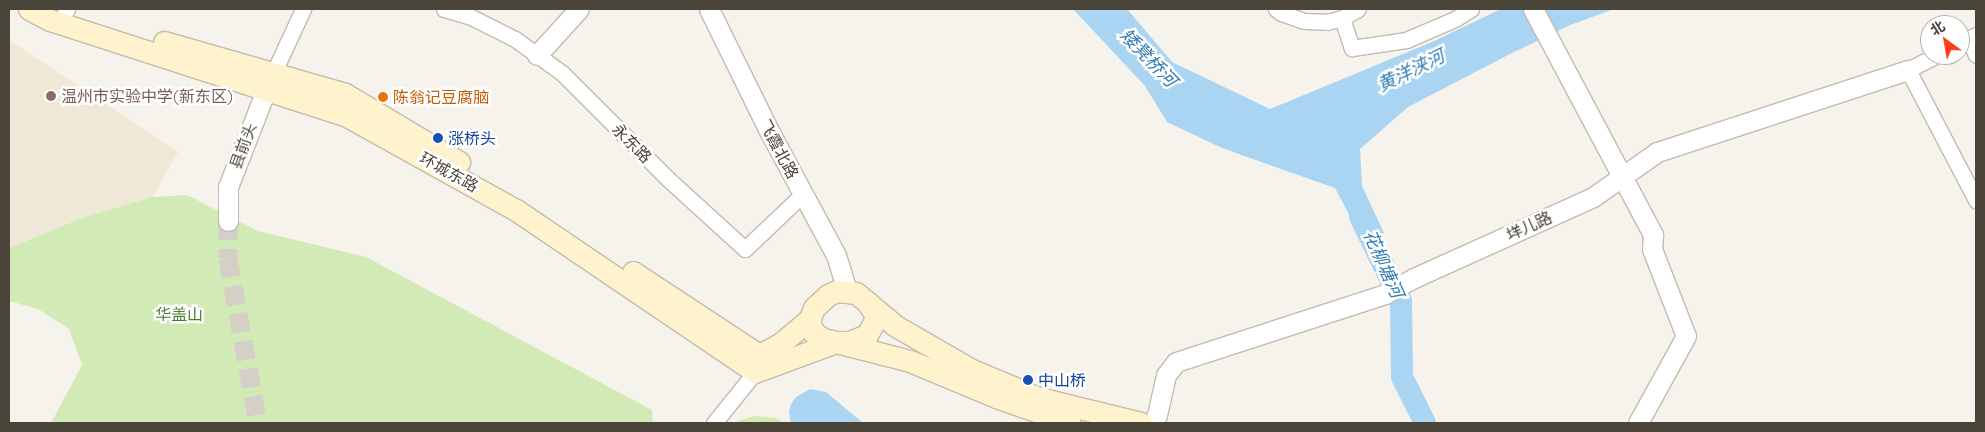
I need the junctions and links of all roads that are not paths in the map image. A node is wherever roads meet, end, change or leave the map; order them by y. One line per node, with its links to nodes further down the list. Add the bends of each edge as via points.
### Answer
1 (29, 9): 17 (main road, 环城东路, via 50,20)
2 (303, 9): 17 (street)
3 (444, 9): 13 (street, 永东路, via 469,16 500,31)
4 (579, 9): 13 (street)
5 (709, 9): 19 (street, 飞霞北路)
6 (1276, 9): 11 (street, via 1304,21 1327,22)
7 (1358, 9): 11 (street)
8 (1471, 9): 11 (street, via 1406,40 1352,48)
9 (1533, 9): 18 (street)
10 (62, 10): 17 (main road, 环城东路)
11 (1342, 18)
12 (1970, 43): 14 (street)
13 (537, 55): 19 (street, 永东路, via 562,73 745,250)
14 (1976, 55)
15 (1920, 64): 16 (street, 垟儿路)
16 (1908, 70): 18 (street, 垟儿路, via 1657,152); 20 (street)
17 (269, 82): 21 (street, 县前头, via 228,187); 26 (main road, 环城东路, via 345,94 523,201)
18 (1622, 176): 30 (street, 垟儿路, via 1593,197 1385,294 1176,362 1166,375); 31 (street, via 1653,234 1652,249 1686,336)
19 (803, 194): 22 (street, 飞霞北路, via 836,255)
20 (1976, 200)
21 (228, 221)
22 (847, 291): 23 (main road, via 856,293); 24 (main road, via 828,294 820,300)
23 (867, 302): 25 (main road, via 874,314 871,331 862,338); 29 (main road, via 894,325 972,370 1039,398)
24 (809, 320): 25 (main road, via 817,336); 26 (main road)
25 (836, 342): 26 (main road); 28 (main road, via 910,361)
26 (757, 364): 27 (street)
27 (714, 423)
28 (1070, 423)
29 (1140, 423)
30 (1153, 423)
31 (1638, 423)

